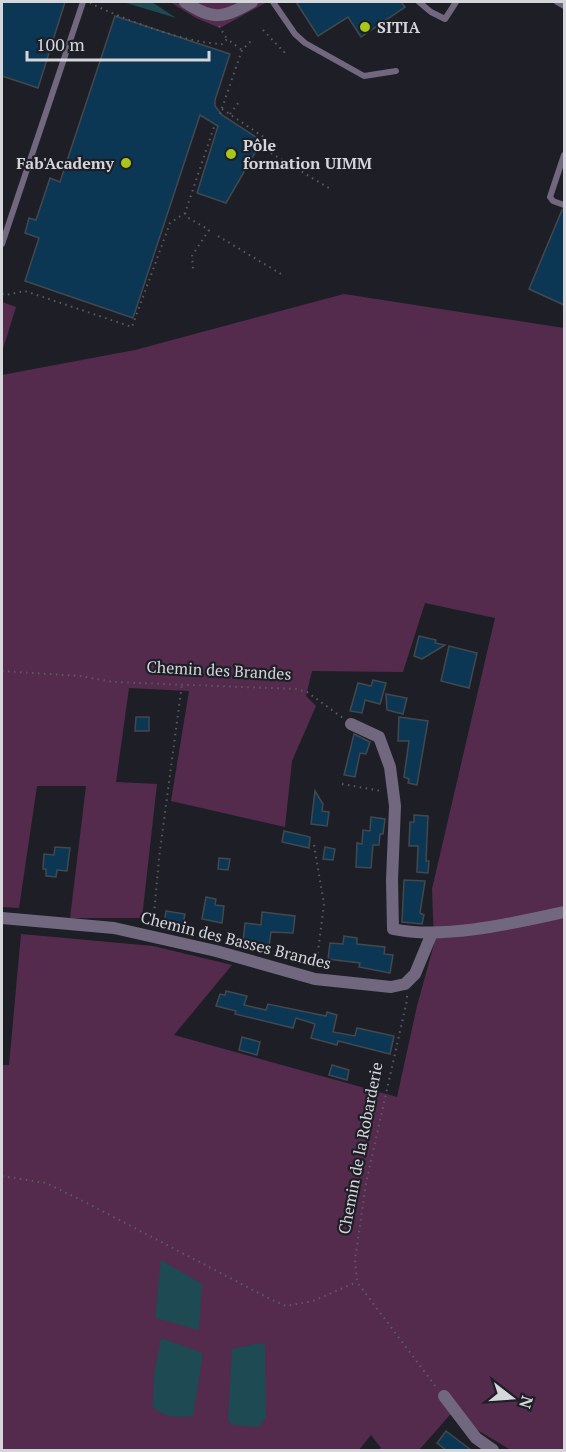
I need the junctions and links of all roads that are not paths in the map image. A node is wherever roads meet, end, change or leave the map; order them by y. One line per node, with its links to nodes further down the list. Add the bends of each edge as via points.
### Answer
1 (83, 2): 12 (lane)
2 (185, 2): 3 (street, via 202,12 221,16)
3 (252, 2)
4 (273, 2): 9 (lane, via 305,44 364,76)
5 (419, 2): 6 (lane, via 445,19)
6 (456, 2)
7 (557, 2): 8 (lane)
8 (564, 6)
9 (396, 71)
10 (564, 155): 11 (lane, via 550,197)
11 (564, 205)
12 (2, 244)
13 (351, 724): 16 (street, via 379,737 390,767 395,806 393,929)
14 (564, 912): 16 (street)
15 (2, 918): 16 (street, Chemin des Basses Brandes, via 114,928 315,979 391,987 405,984 415,974)
16 (432, 933)
17 (444, 1396): 18 (street, via 476,1438)
18 (493, 1450)

